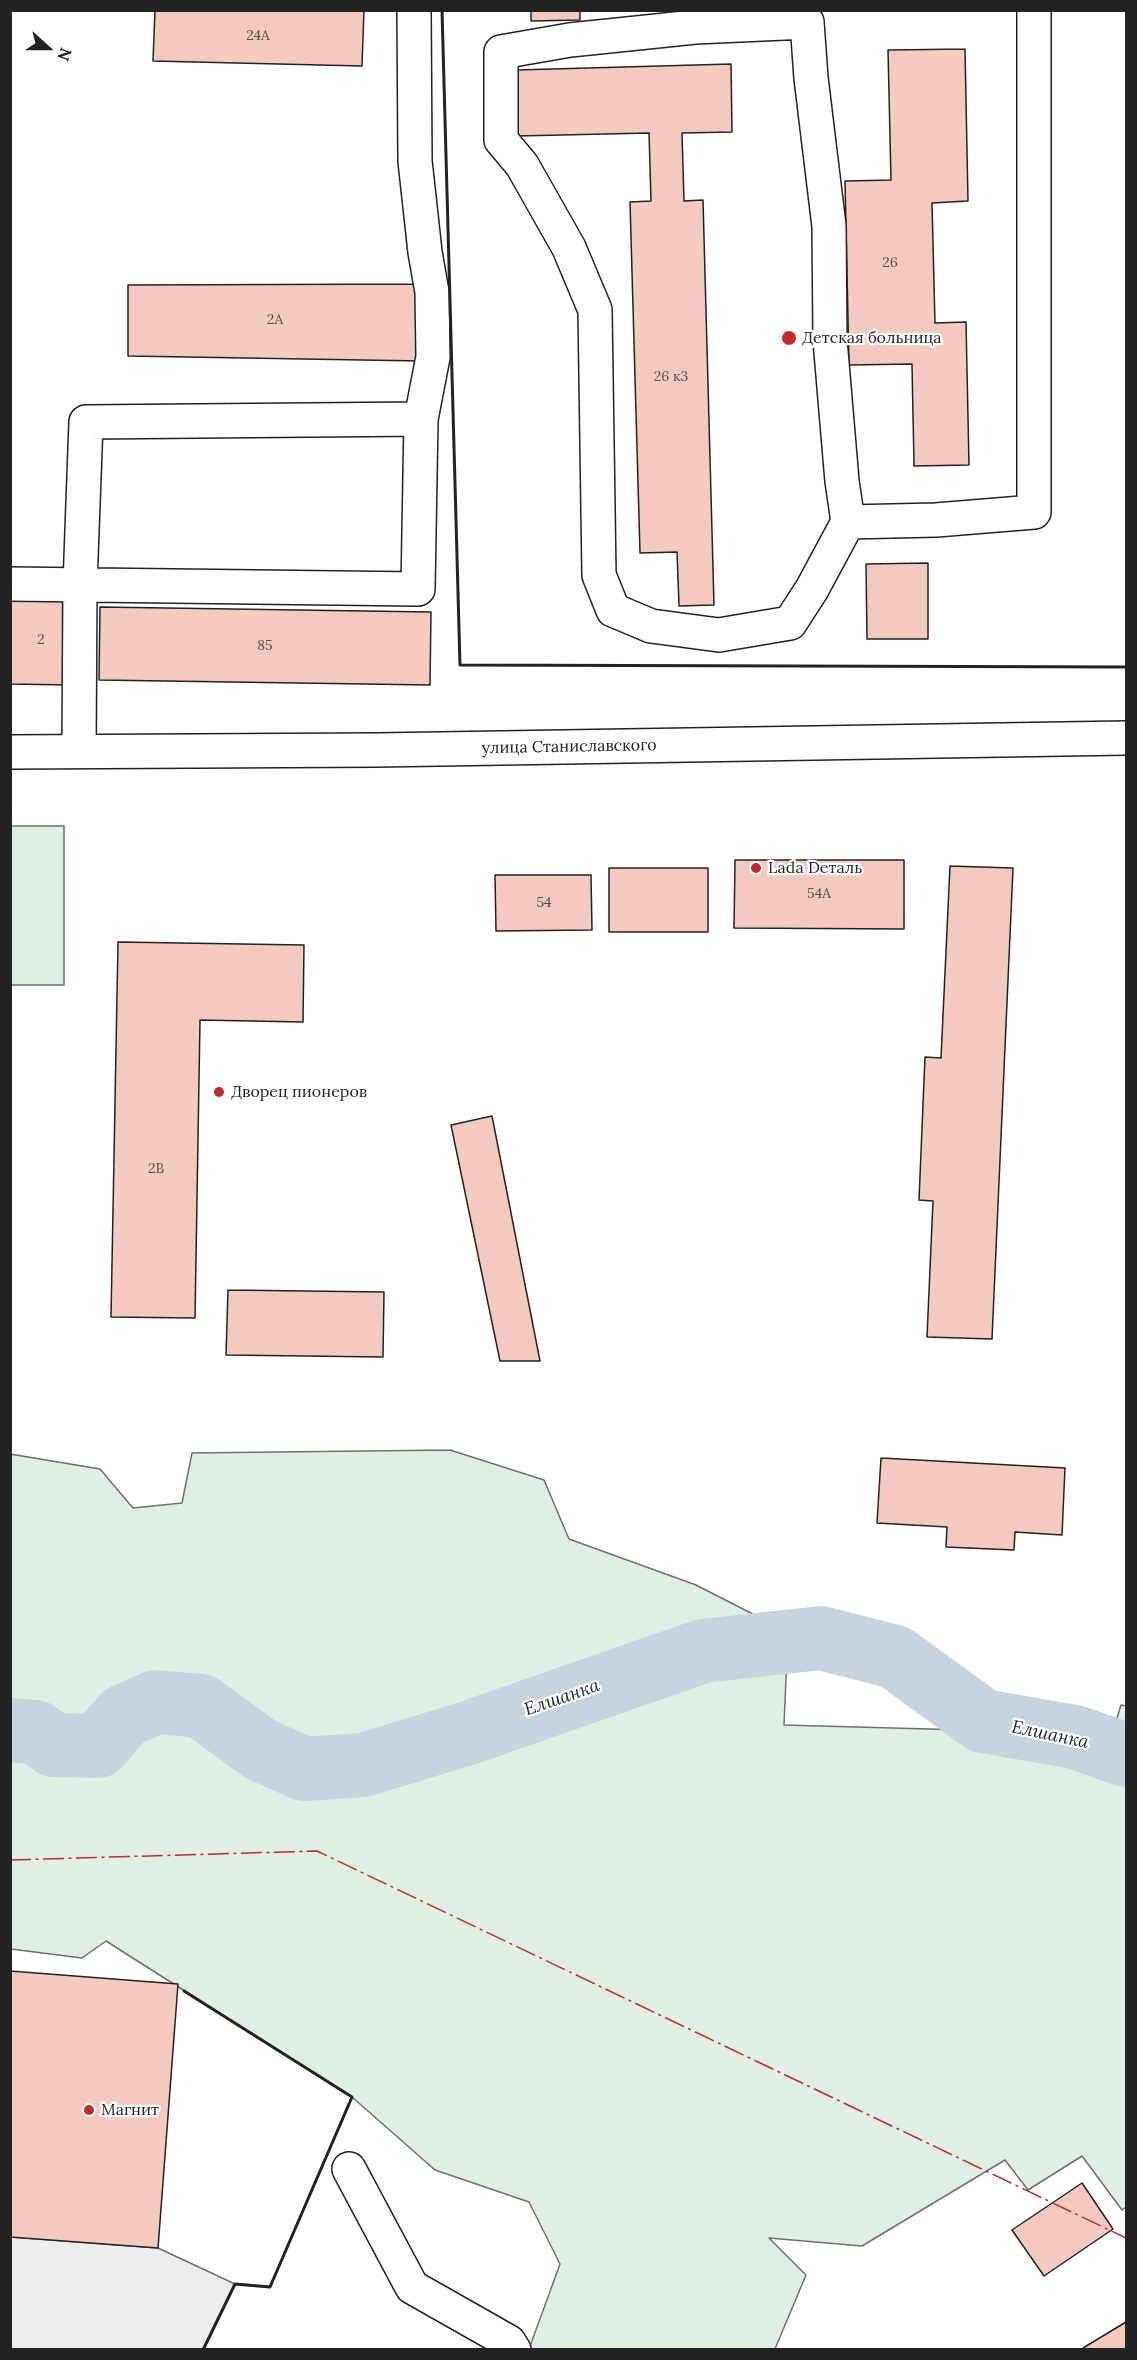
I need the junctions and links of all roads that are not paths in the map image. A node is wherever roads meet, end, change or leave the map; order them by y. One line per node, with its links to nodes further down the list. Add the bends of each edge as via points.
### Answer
1 (414, 10): 3 (main road, via 415,161 432,292 434,357)
2 (1034, 10): 4 (main road, via 1034,512)
3 (421, 419): 6 (main road, via 86,422); 6 (main road, via 418,589)
4 (848, 522): 4 (main road, via 830,340 829,226 807,22 695,27 570,40 501,52 501,140 522,165 569,248 595,310 599,575 613,610 651,626 719,635 790,623)
5 (10, 584): 6 (main road)
6 (80, 585): 9 (main road)
7 (1126, 738): 9 (main road, улица Станиславского)
8 (10, 752): 9 (main road, улица Станиславского)
9 (79, 752)
10 (349, 2169): 11 (main road, via 412,2287 509,2342)
11 (514, 2349)

